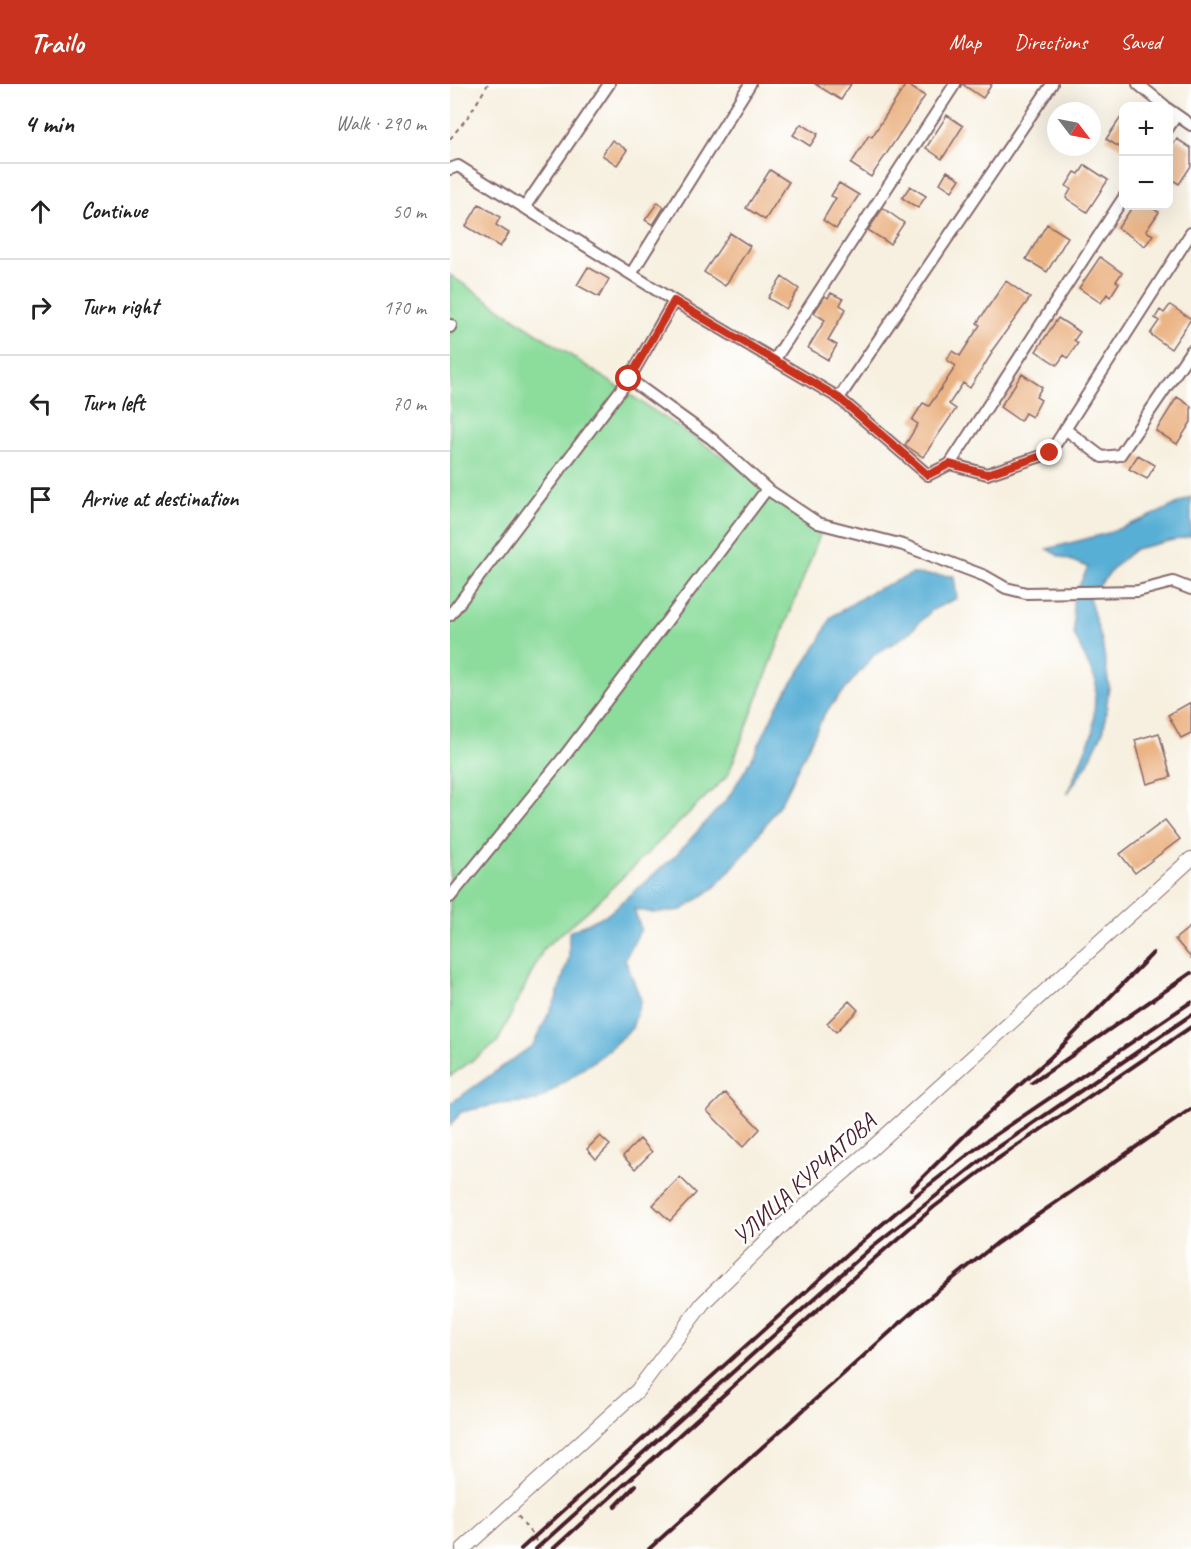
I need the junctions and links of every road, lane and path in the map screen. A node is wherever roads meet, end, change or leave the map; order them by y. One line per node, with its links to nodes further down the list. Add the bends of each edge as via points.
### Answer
1 (488, 84): 10 (path)
2 (609, 84): 13 (street)
3 (750, 84): 15 (street)
4 (956, 84): 18 (street)
5 (1052, 84): 20 (street)
6 (1138, 84): 7 (street)
7 (1159, 102)
8 (1173, 113): 9 (street)
9 (1191, 125)
10 (450, 139)
11 (450, 169): 13 (street, via 458,166)
12 (1119, 205): 22 (street)
13 (524, 208): 15 (street)
14 (1191, 233): 21 (street)
15 (631, 274): 16 (street)
16 (674, 301): 18 (street); 19 (street)
17 (1191, 351): 21 (street, via 1120,455 1102,457)
18 (774, 359): 20 (street)
19 (629, 379): 23 (street, via 712,439); 25 (street)
20 (839, 398): 22 (street, via 928,475)
21 (1065, 429): 22 (street, via 1050,453 987,474)
22 (950, 464)
23 (767, 489): 24 (street, via 818,523 903,545 1026,593 1138,591 1173,582); 27 (street, via 563,758)
24 (1191, 589)
25 (450, 615)
26 (1191, 859): 28 (street, УЛИЦА КУРЧАТОВА, via 784,1224 703,1303 637,1391)
27 (450, 897)
28 (510, 1506): 29 (street, УЛИЦА КУРЧАТОВА); 30 (path)
29 (464, 1549)
30 (540, 1549)

